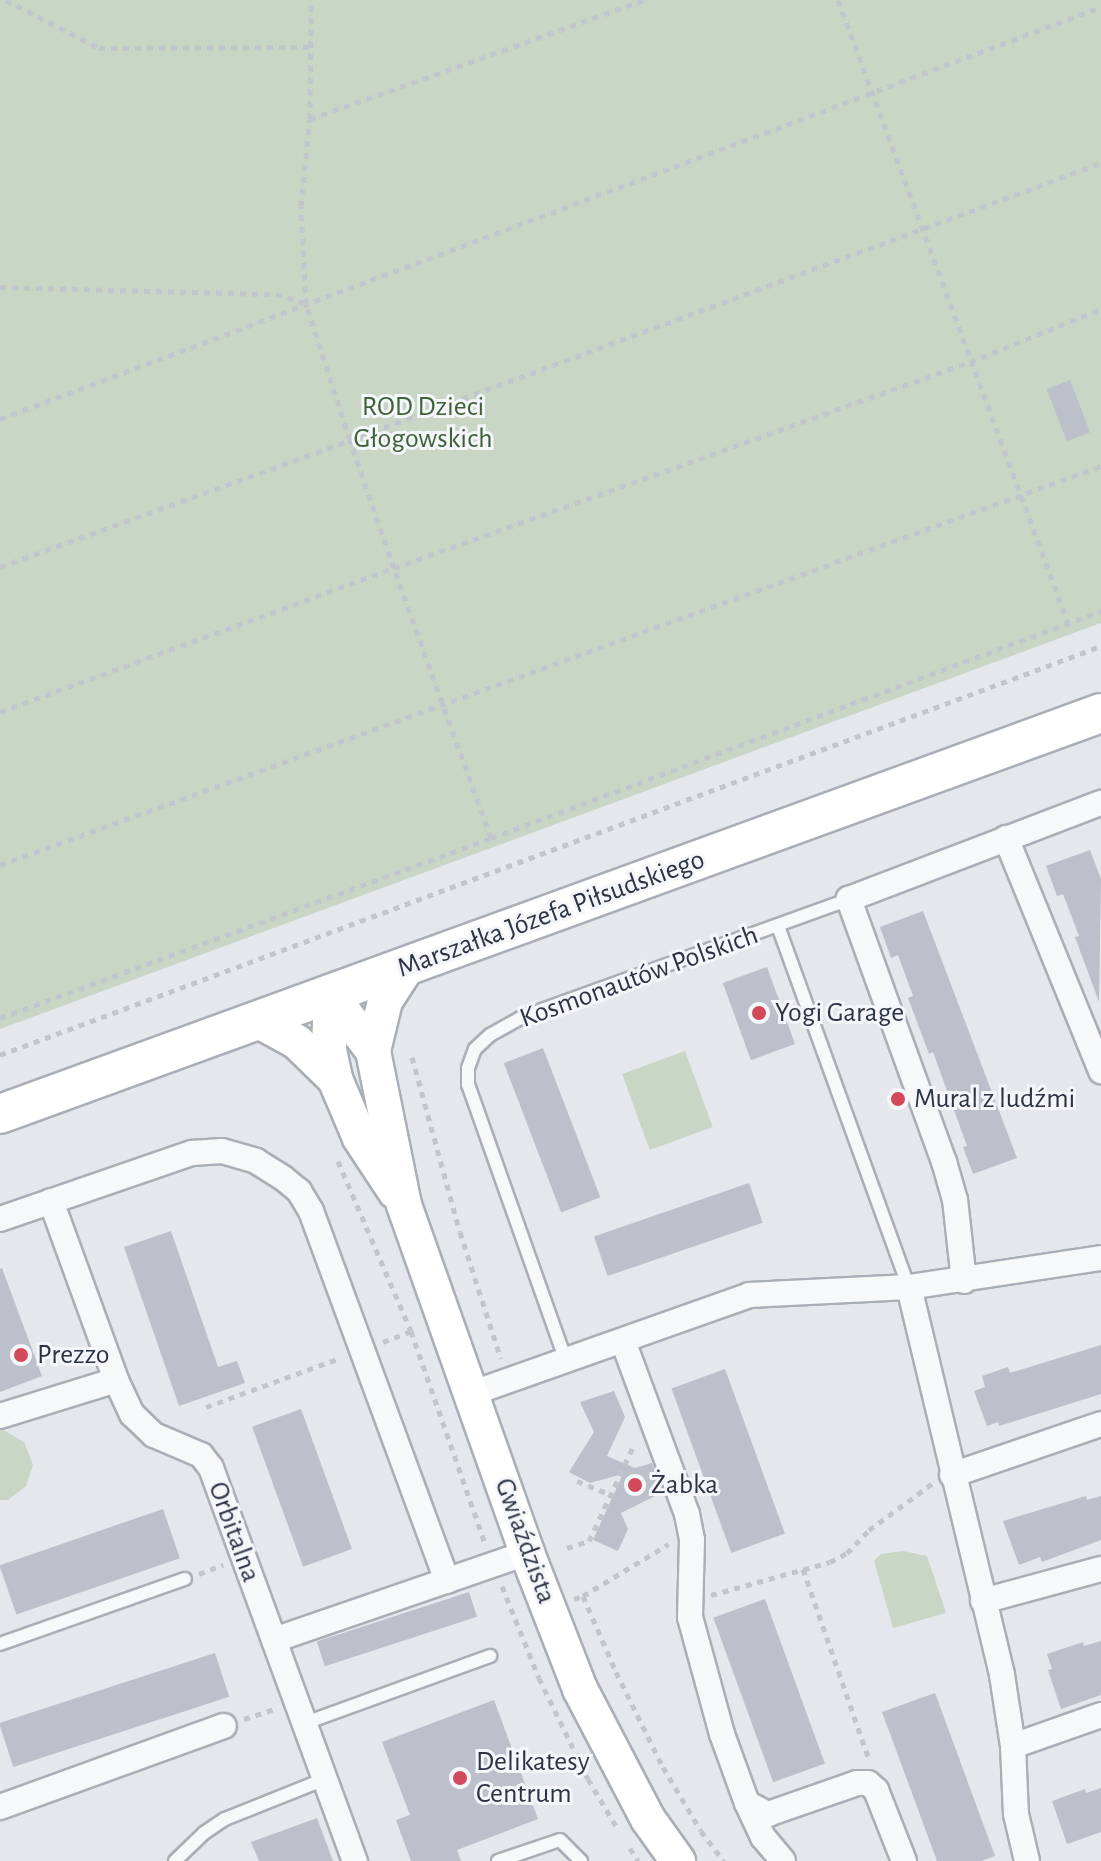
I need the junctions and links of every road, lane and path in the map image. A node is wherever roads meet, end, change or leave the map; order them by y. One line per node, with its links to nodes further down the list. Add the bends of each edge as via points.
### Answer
1 (6, 0): 6 (path, via 99,48)
2 (311, 0): 6 (path)
3 (644, 0): 8 (path)
4 (838, 0): 7 (path)
5 (1101, 7): 7 (path)
6 (312, 47): 8 (path)
7 (870, 92): 10 (path); 12 (path)
8 (310, 119): 12 (path, via 301,206)
9 (1101, 163): 10 (path)
10 (924, 228): 14 (path); 16 (path)
11 (0, 287): 12 (path, via 276,294)
12 (306, 304): 15 (path); 16 (path)
13 (1101, 309): 14 (path)
14 (970, 362): 18 (path); 20 (path)
15 (0, 419)
16 (350, 440): 19 (path); 20 (path)
17 (1101, 466): 18 (path)
18 (1020, 495): 22 (path); 24 (path)
19 (0, 567)
20 (394, 568): 24 (path); 25 (path)
21 (1101, 611): 22 (path)
22 (1068, 623): 28 (path)
23 (1101, 646): 38 (path)
24 (443, 705): 28 (path); 30 (path)
25 (0, 712)
26 (1101, 713): 33 (main road, Marszałka Józefa Piłsudskiego)
27 (1101, 803): 29 (street, Kosmonautów Polskich)
28 (491, 838): 35 (path)
29 (1006, 838): 31 (street, Kosmonautów Polskich); 40 (street)
30 (0, 865)
31 (849, 899): 32 (lane, Kosmonautów Polskich); 48 (street, via 944,1162 955,1200)
32 (778, 926): 49 (lane); 53 (lane, Kosmonautów Polskich, via 522,1017 475,1049 468,1085)
33 (407, 967): 34 (main road, Marszałka Józefa Piłsudskiego); 37 (street, via 385,1001)
34 (331, 995): 36 (main road, Marszałka Józefa Piłsudskiego); 37 (street, Gwiaździsta); 41 (street, Gwiaździsta, via 329,1050)
35 (0, 1018)
36 (257, 1020): 41 (street, via 297,1042); 42 (main road, Marszałka Józefa Piłsudskiego)
37 (373, 1051): 45 (street, Gwiaździsta)
38 (0, 1055)
39 (412, 1057): 55 (path, via 460,1232)
40 (1101, 1071)
41 (335, 1079): 45 (street, Gwiaździsta, via 360,1138)
42 (0, 1114)
43 (333, 1149): 50 (path)
44 (51, 1201): 46 (street); 52 (street, via 192,1153 222,1151 256,1161 299,1191 311,1211); 54 (street, Orbitalna)
45 (404, 1205): 56 (street, Gwiaździsta)
46 (0, 1219)
47 (1101, 1258): 48 (street)
48 (964, 1281): 49 (street)
49 (909, 1287): 51 (street, via 749,1295); 61 (street)
50 (411, 1331): 52 (path); 65 (path)
51 (623, 1341): 53 (street); 58 (street)
52 (362, 1349): 57 (path); 72 (street)
53 (566, 1361): 55 (street)
54 (116, 1380): 59 (street); 68 (street, Orbitalna, via 143,1428 201,1455 211,1468)
55 (509, 1381): 56 (street)
56 (473, 1393): 67 (street, Gwiaździsta)
57 (206, 1407)
58 (650, 1413): 63 (path); 64 (street)
59 (0, 1416)
60 (1101, 1424): 61 (street)
61 (952, 1475): 69 (path, via 886,1516 847,1553); 75 (street)
62 (577, 1481): 63 (path)
63 (611, 1495): 66 (path, via 589,1541)
64 (690, 1532): 73 (path); 74 (street)
65 (486, 1544)
66 (567, 1548)
67 (527, 1553): 72 (street); 92 (street, Gwiaździsta, via 580,1689 648,1819)
68 (243, 1557): 71 (path); 77 (street, Orbitalna)
69 (803, 1569): 74 (path); 85 (path, via 870,1757)
70 (1101, 1569): 75 (street)
71 (185, 1579): 78 (lane)
72 (447, 1581): 77 (street)
73 (583, 1596): 76 (path); 93 (path, via 663,1767)
74 (690, 1600): 86 (street, via 722,1734)
75 (983, 1601): 83 (street)
76 (565, 1602)
77 (274, 1640): 80 (street)
78 (0, 1644)
79 (490, 1656): 80 (lane)
80 (301, 1712): 82 (path); 84 (street)
81 (1101, 1715): 83 (street)
82 (224, 1726): 87 (street)
83 (1013, 1746): 96 (street, via 1016,1814)
84 (325, 1779): 88 (lane, via 225,1819); 89 (street)
85 (868, 1783): 86 (street, via 768,1814); 95 (street, via 876,1790)
86 (747, 1803): 94 (street, via 763,1837)
87 (0, 1807)
88 (175, 1861)
89 (355, 1861)
90 (498, 1861): 91 (lane, via 560,1840)
91 (581, 1861)
92 (678, 1861)
93 (724, 1861)
94 (783, 1861)
95 (904, 1861)
96 (1027, 1861)

